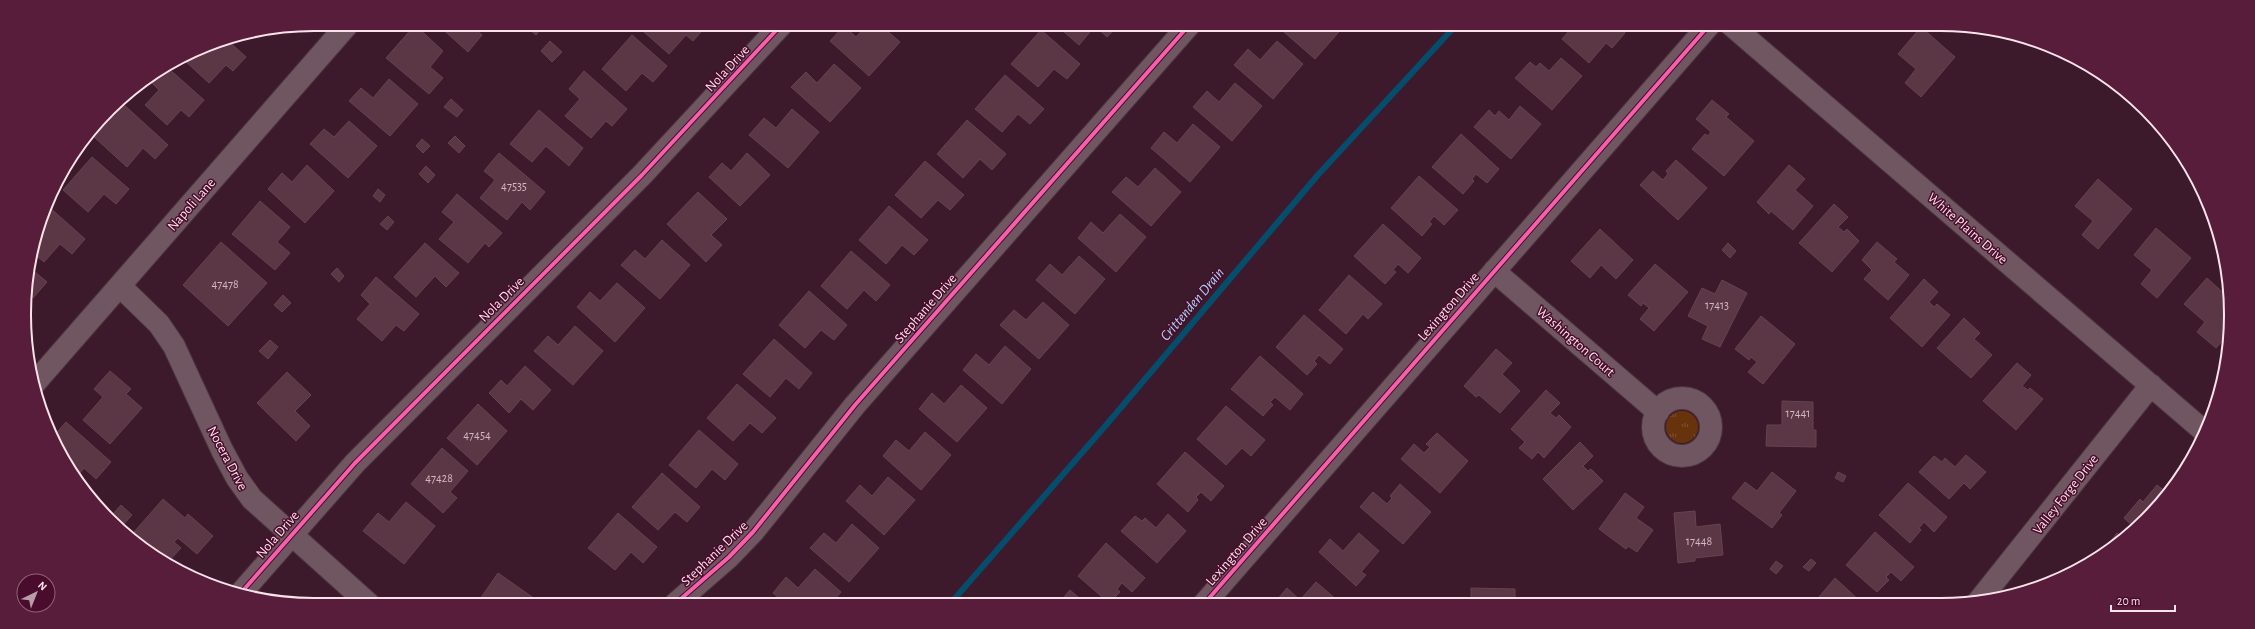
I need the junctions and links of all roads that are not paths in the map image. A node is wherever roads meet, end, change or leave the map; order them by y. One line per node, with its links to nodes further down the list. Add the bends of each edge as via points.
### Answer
1 (342, 31): 7 (street, Napoli Lane)
2 (776, 31): 12 (street, Nola Drive, via 642,175 412,405)
3 (1184, 31): 16 (street, Stephanie Drive, via 855,405 754,532)
4 (1704, 31): 6 (street, Lexington Drive)
5 (1738, 31): 9 (street, White Plains Drive)
6 (1494, 271): 10 (street, Washington Court); 17 (street, Lexington Drive)
7 (120, 286): 8 (street, Napoli Lane); 12 (street, Nocera Drive, via 160,324 174,346 236,478 252,499)
8 (38, 379)
9 (2151, 385): 11 (street, White Plains Drive); 14 (street, Valley Forge Drive)
10 (1658, 412)
11 (2200, 428)
12 (290, 535): 13 (street, Nola Drive); 15 (street, Nocera Drive)
13 (244, 589)
14 (1984, 595)
15 (362, 598)
16 (682, 598)
17 (1209, 598)

